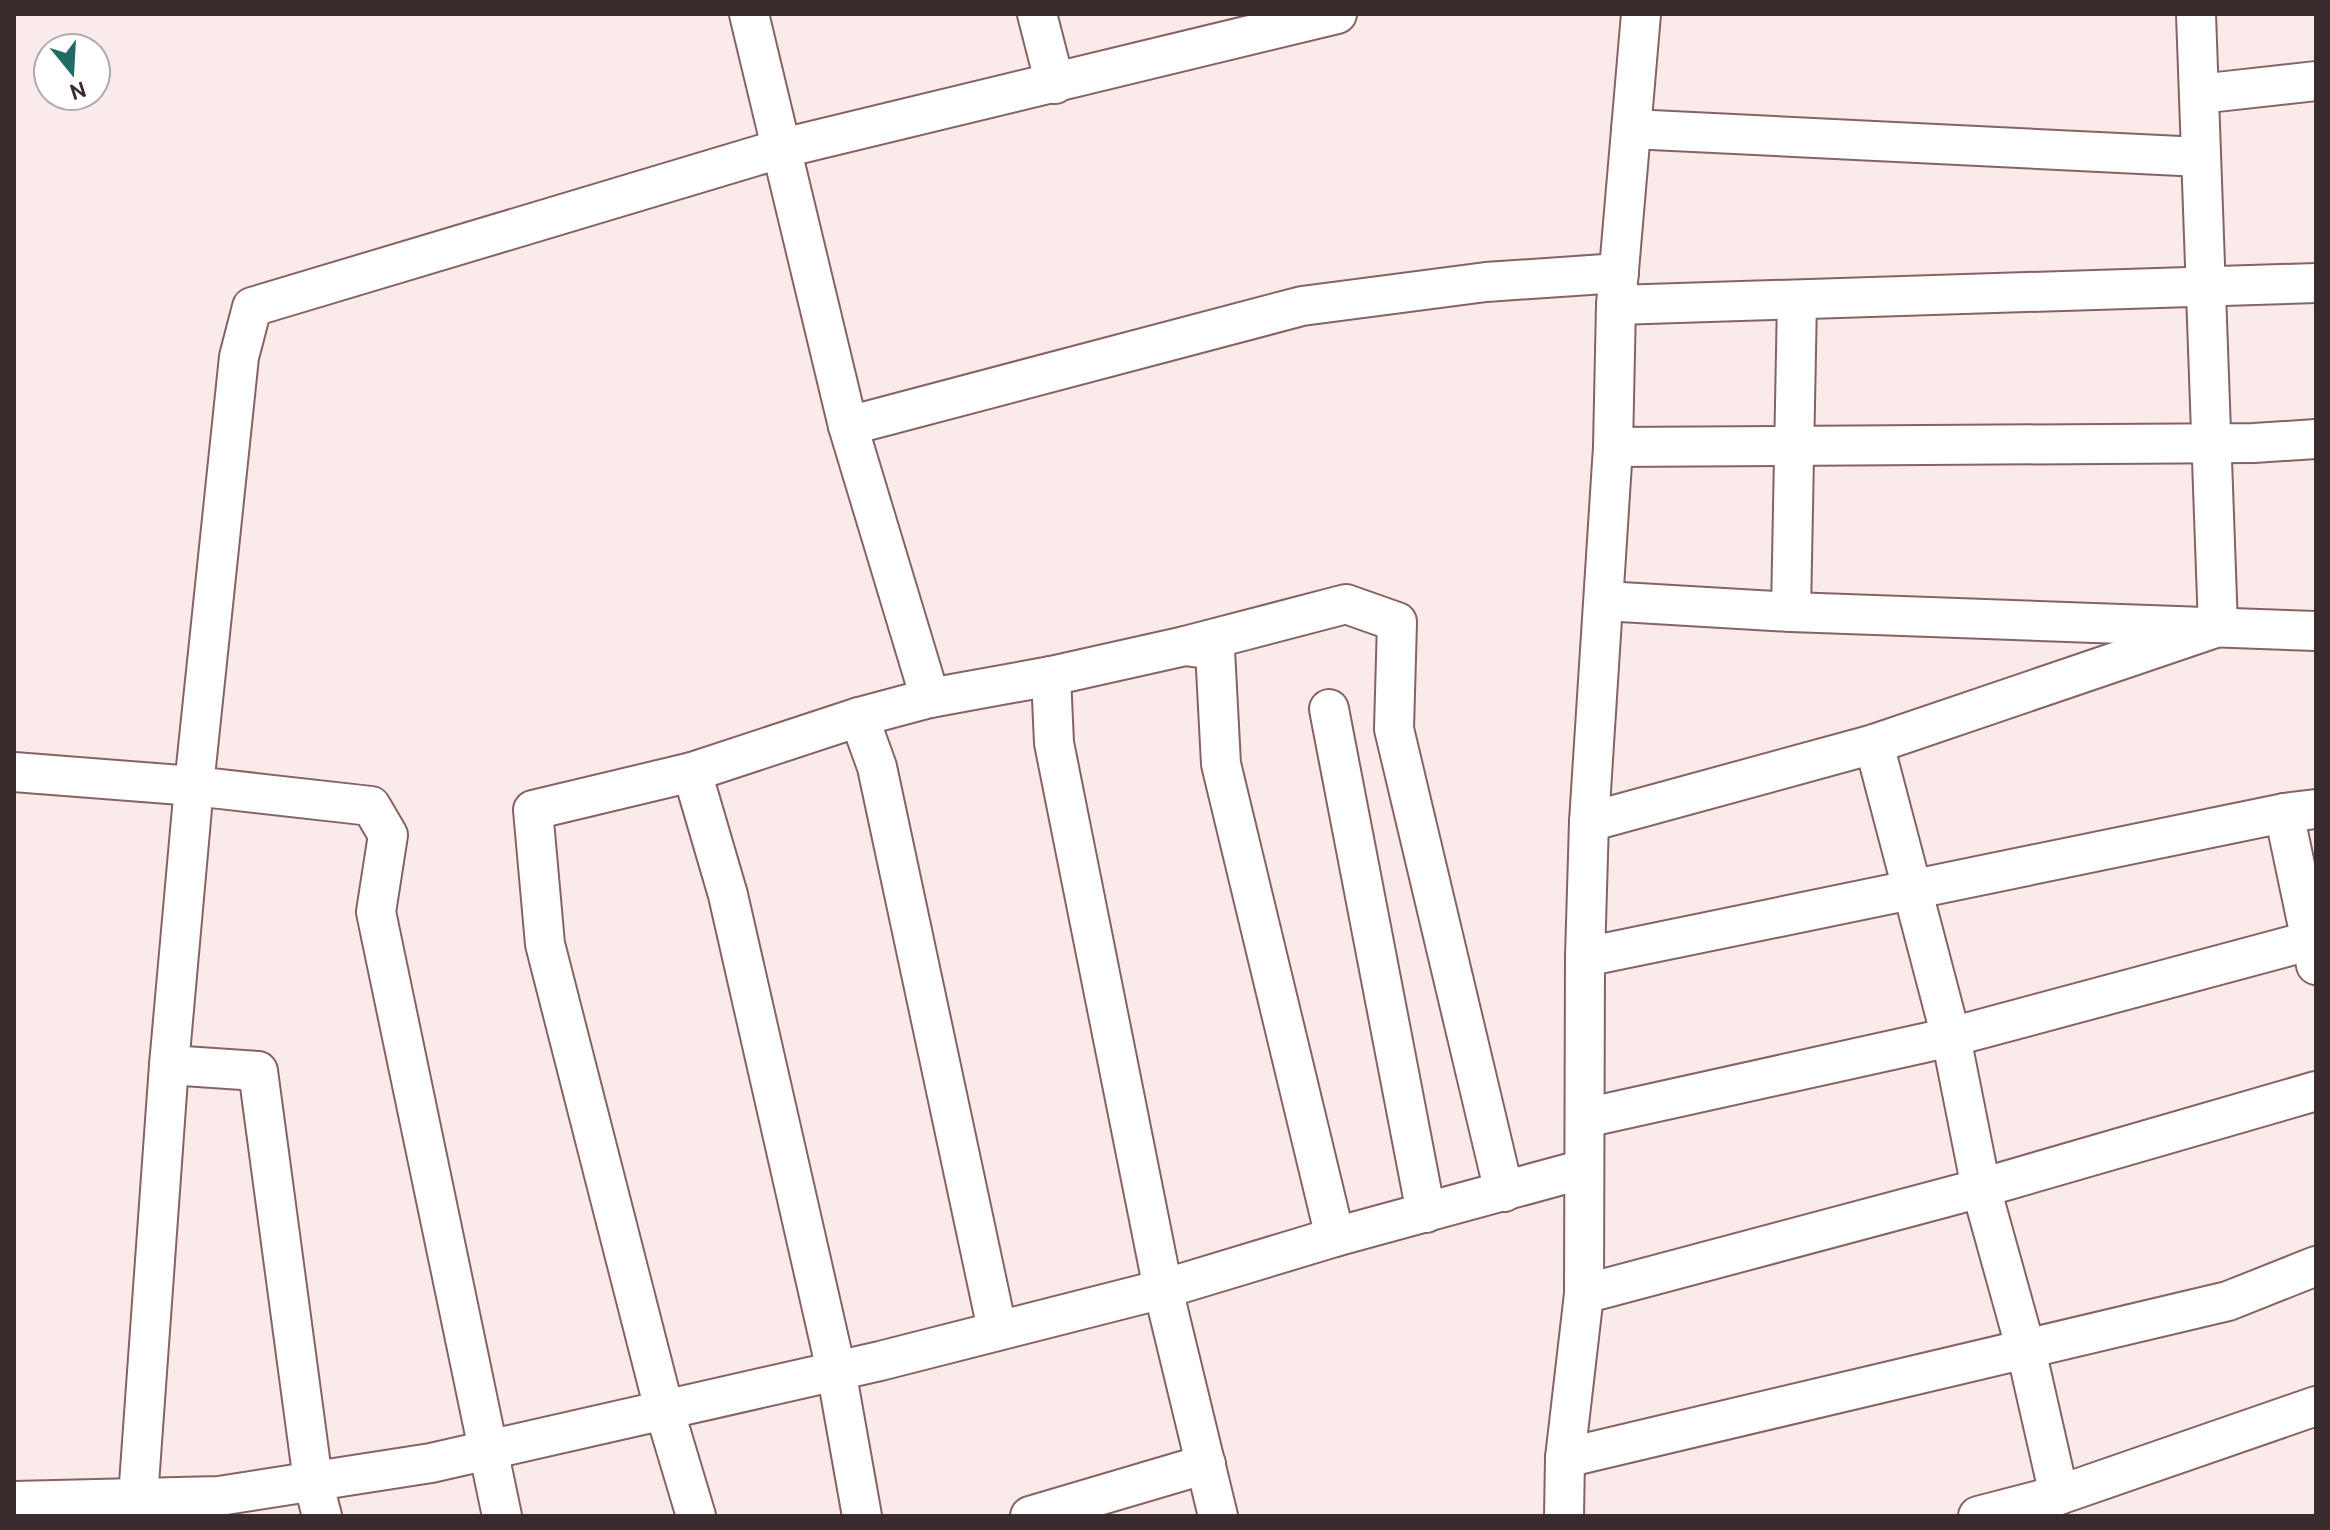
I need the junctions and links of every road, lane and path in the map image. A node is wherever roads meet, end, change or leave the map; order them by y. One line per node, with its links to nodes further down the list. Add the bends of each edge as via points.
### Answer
1 (749, 14): 10 (street)
2 (1037, 14): 7 (street)
3 (1337, 14): 7 (street)
4 (1641, 14): 9 (street)
5 (2196, 14): 8 (street)
6 (2316, 81): 8 (street)
7 (1055, 84): 10 (street)
8 (2199, 94): 11 (street)
9 (1631, 129): 11 (street); 14 (street)
10 (783, 148): 16 (street); 33 (street, via 252,307 239,357)
11 (2201, 157): 13 (street)
12 (2316, 283): 13 (street)
13 (2206, 286): 15 (street); 18 (street)
14 (1618, 289): 15 (street); 16 (street, via 1486,282 1302,306); 20 (street)
15 (1797, 300): 19 (street)
16 (848, 426): 27 (street)
17 (2316, 439): 18 (street)
18 (2212, 443): 19 (street); 23 (street)
19 (1794, 446): 20 (street); 22 (street)
20 (1613, 447): 21 (street)
21 (1604, 601): 22 (street); 35 (street)
22 (1791, 612): 23 (street)
23 (2218, 627): 24 (street); 30 (street)
24 (2316, 631)
25 (1185, 646): 26 (street); 45 (street, via 1346,604 1397,622 1394,729); 47 (street, via 1215,650 1221,764)
26 (1051, 676): 27 (street); 49 (street, via 1054,743)
27 (930, 698): 29 (street)
28 (1329, 709): 46 (street)
29 (859, 717): 32 (street); 51 (street, via 877,767)
30 (1874, 744): 35 (street); 36 (street)
31 (14, 772): 33 (street)
32 (692, 772): 53 (street, via 728,895); 55 (street, via 533,810 545,944)
33 (194, 786): 40 (street); 56 (street, via 371,806 388,835 376,912)
34 (2300, 811): 36 (street); 37 (street)
35 (1589, 822): 38 (street)
36 (1912, 892): 38 (street); 39 (street)
37 (2314, 948): 39 (street)
38 (1585, 957): 42 (street)
39 (1951, 1037): 42 (street); 44 (street)
40 (169, 1065): 60 (street); 61 (street, via 258,1071)
41 (2316, 1091): 44 (street)
42 (1585, 1118): 43 (street)
43 (1584, 1169): 45 (street); 50 (street)
44 (1981, 1188): 50 (street); 52 (street)
45 (1504, 1192): 46 (street)
46 (1426, 1213): 47 (street)
47 (1335, 1237): 49 (street)
48 (2316, 1266): 52 (street, via 2228,1301)
49 (1163, 1289): 51 (street); 58 (street)
50 (1584, 1294): 57 (street)
51 (997, 1329): 53 (street)
52 (2026, 1350): 57 (street); 59 (street)
53 (836, 1370): 55 (street); 66 (street)
54 (2316, 1406): 59 (street)
55 (664, 1409): 56 (street); 65 (street)
56 (488, 1450): 61 (street); 64 (street)
57 (1565, 1458): 68 (street)
58 (1206, 1464): 63 (street); 67 (street)
59 (2059, 1495): 69 (street)
60 (138, 1498): 61 (street); 62 (street)
61 (318, 1498)
62 (14, 1501)
63 (1036, 1515)
64 (502, 1516)
65 (696, 1516)
66 (862, 1516)
67 (1218, 1516)
68 (1564, 1516)
69 (1978, 1516)

